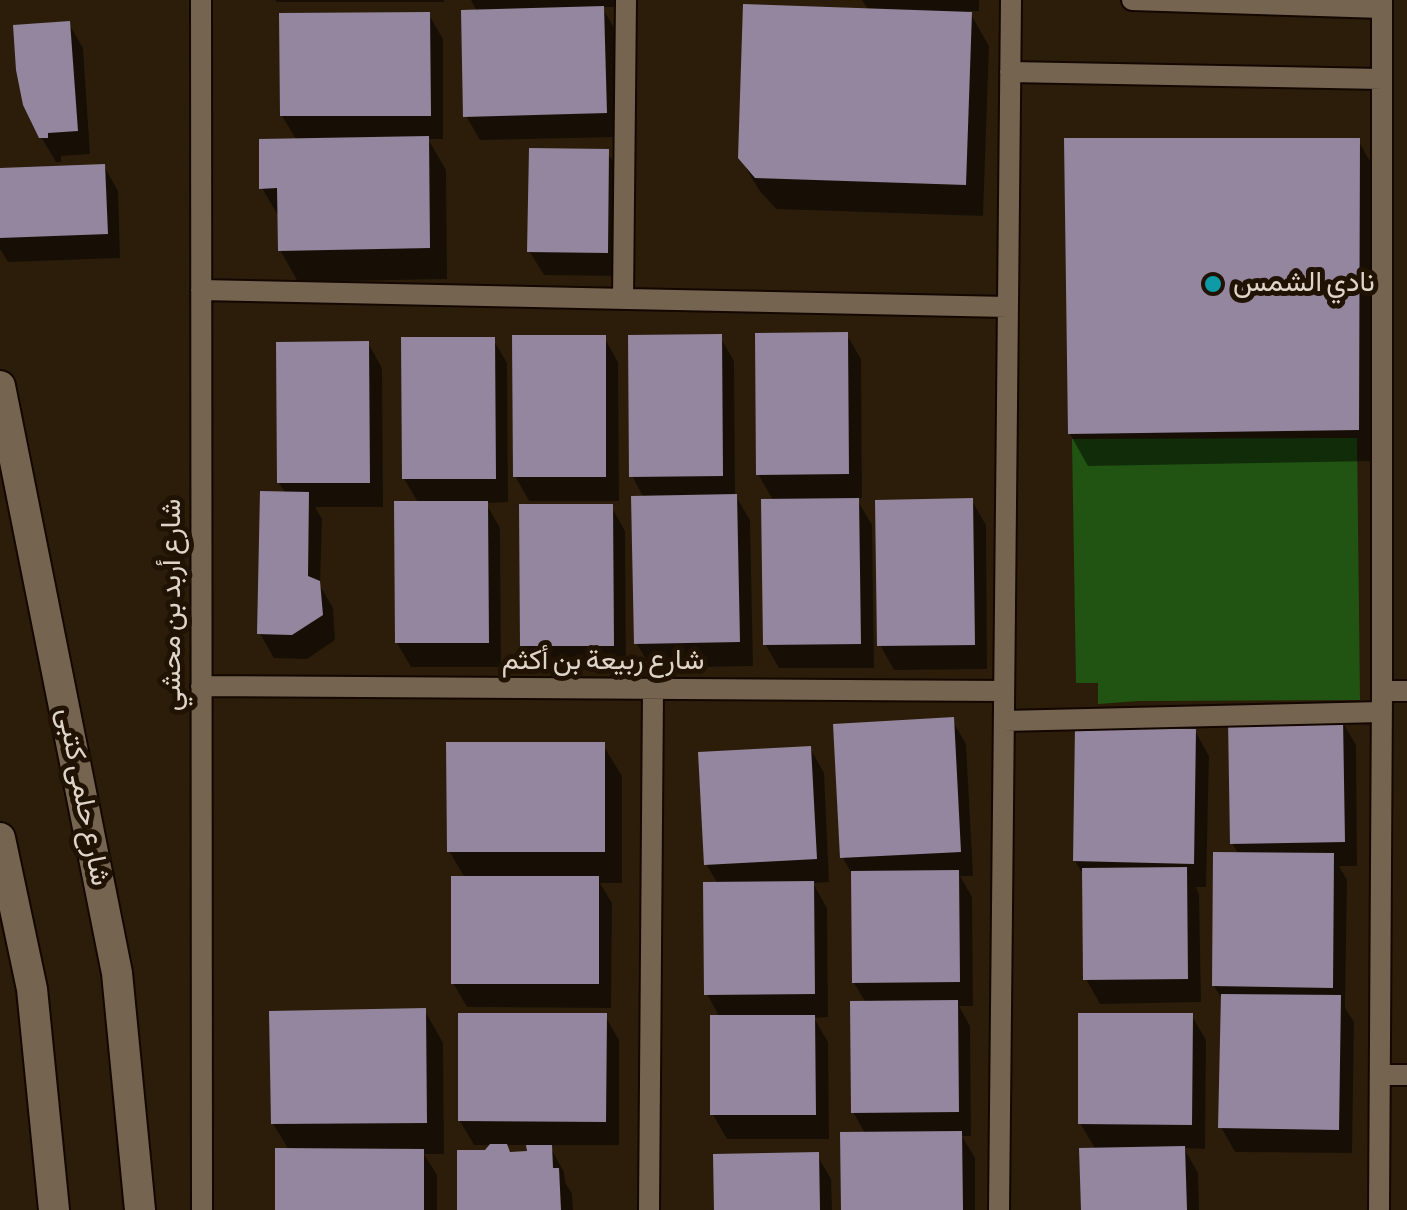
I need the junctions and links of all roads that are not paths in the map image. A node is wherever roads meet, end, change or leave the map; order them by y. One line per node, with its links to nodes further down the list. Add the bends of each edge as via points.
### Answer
1 (201, 0): 8 (lane, شارع أربد بن محشي)
2 (626, 0): 9 (lane)
3 (1010, 0): 6 (lane)
4 (1132, 0): 5 (lane)
5 (1382, 4): 7 (lane)
6 (1010, 72): 7 (lane); 10 (lane)
7 (1382, 79): 16 (lane)
8 (201, 290): 9 (lane); 12 (lane, شارع أربد بن محشي)
9 (623, 299): 10 (lane)
10 (1008, 307): 15 (lane)
11 (0, 386): 22 (street, شارع حلمى كتبى, via 117,973)
12 (201, 686): 13 (lane, شارع ربيعة بن أكثم); 23 (lane, شارع أربد بن محشي)
13 (653, 691): 15 (lane, شارع ربيعة بن أكثم); 24 (lane)
14 (1407, 691): 16 (lane)
15 (1004, 692): 17 (lane)
16 (1382, 702): 17 (lane); 19 (lane)
17 (1004, 720): 25 (lane)
18 (0, 838): 21 (street, via 32,989)
19 (1380, 1075): 20 (lane); 26 (lane)
20 (1407, 1075)
21 (54, 1210)
22 (140, 1210)
23 (202, 1210)
24 (649, 1210)
25 (999, 1210)
26 (1379, 1210)

